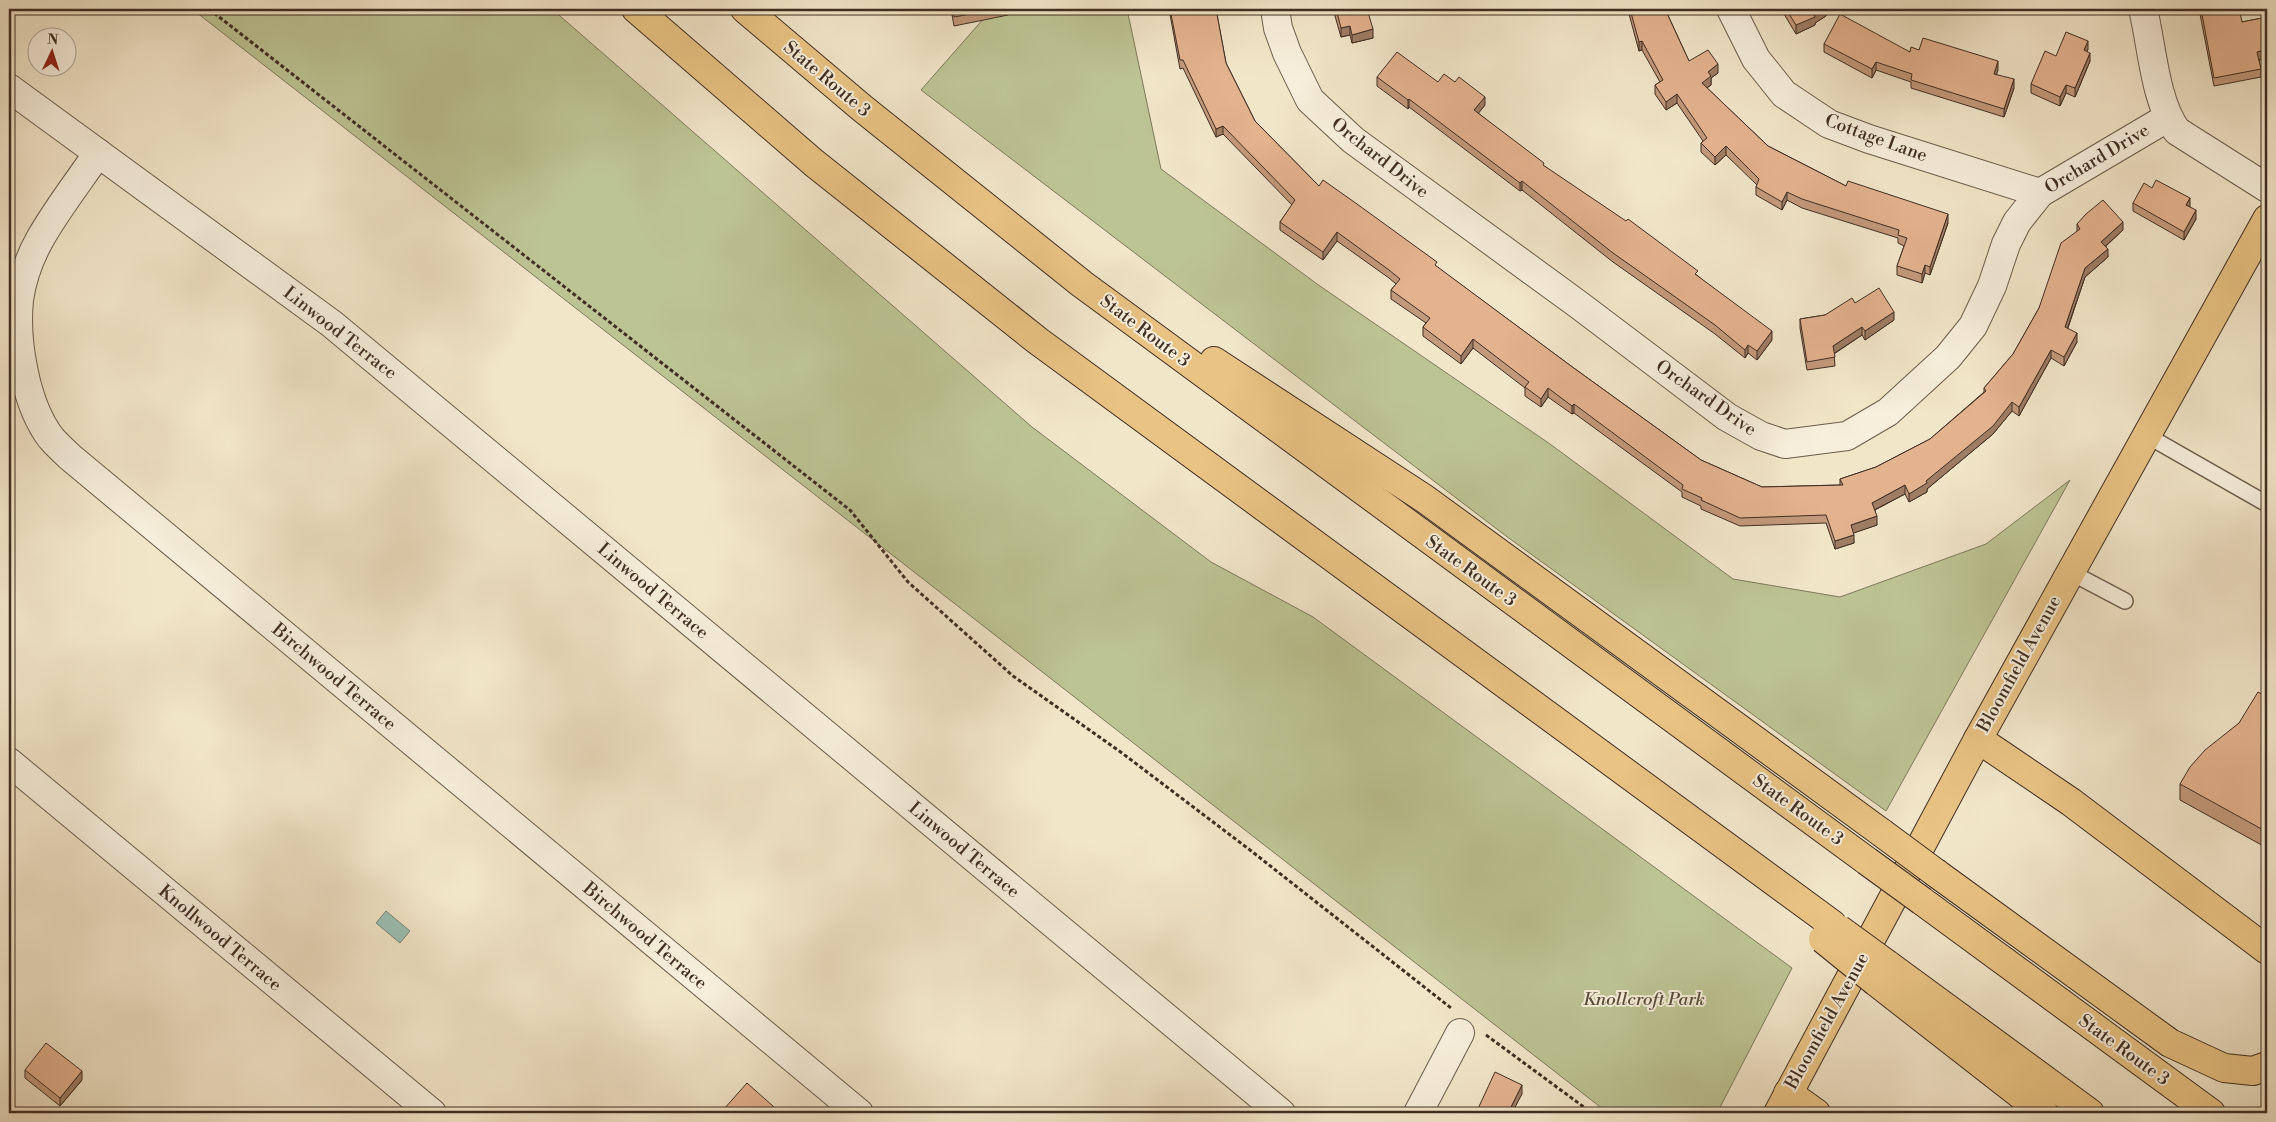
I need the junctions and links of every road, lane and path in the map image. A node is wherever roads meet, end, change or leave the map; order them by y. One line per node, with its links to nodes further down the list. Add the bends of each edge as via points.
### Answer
1 (209, 9): 22 (path, via 850,510 908,582 1013,676 1235,838)
2 (636, 9): 21 (main road, bridge, via 814,163 1038,341 1667,804)
3 (745, 9): 13 (main road, State Route 3)
4 (1275, 9): 11 (street, Orchard Drive, via 1287,53 1310,100 1353,140 1727,417 1761,436 1785,444 1847,436 1888,412 1923,382 1973,326 2017,222)
5 (1731, 9): 11 (street, Cottage Lane, via 1756,59 1784,94 1829,124)
6 (2143, 9): 8 (street, via 2160,99)
7 (9, 88): 9 (street, Linwood Terrace)
8 (2167, 118): 10 (street, Orchard Drive, via 2177,131); 11 (street, Orchard Drive)
9 (98, 153): 26 (street, Birchwood Terrace, via 40,239 19,299 23,367 34,407 50,437 70,457); 27 (street, Linwood Terrace, via 332,324)
10 (2267, 188)
11 (2040, 193)
12 (2267, 219): 14 (main road, Bloomfield Avenue)
13 (1009, 227): 23 (main road, bridge, via 1425,499 2170,1043 2224,1068 2253,1071); 33 (main road, State Route 3, bridge, via 1234,397)
14 (2146, 435): 15 (lane); 16 (main road, Bloomfield Avenue)
15 (2267, 504)
16 (2070, 572): 17 (lane); 18 (main road, Bloomfield Avenue)
17 (2125, 601)
18 (1978, 739): 20 (main road, via 2071,802); 24 (main road, Bloomfield Avenue)
19 (9, 762): 25 (street, Knollwood Terrace)
20 (2267, 950)
21 (1881, 973): 31 (main road); 32 (main road)
22 (1464, 1025): 28 (street); 29 (path)
23 (2267, 1066)
24 (1783, 1103): 30 (main road)
25 (432, 1113)
26 (858, 1113)
27 (1281, 1113)
28 (1418, 1113)
29 (1592, 1113)
30 (1816, 1113)
31 (2044, 1113)
32 (2090, 1113)
33 (2211, 1113)

